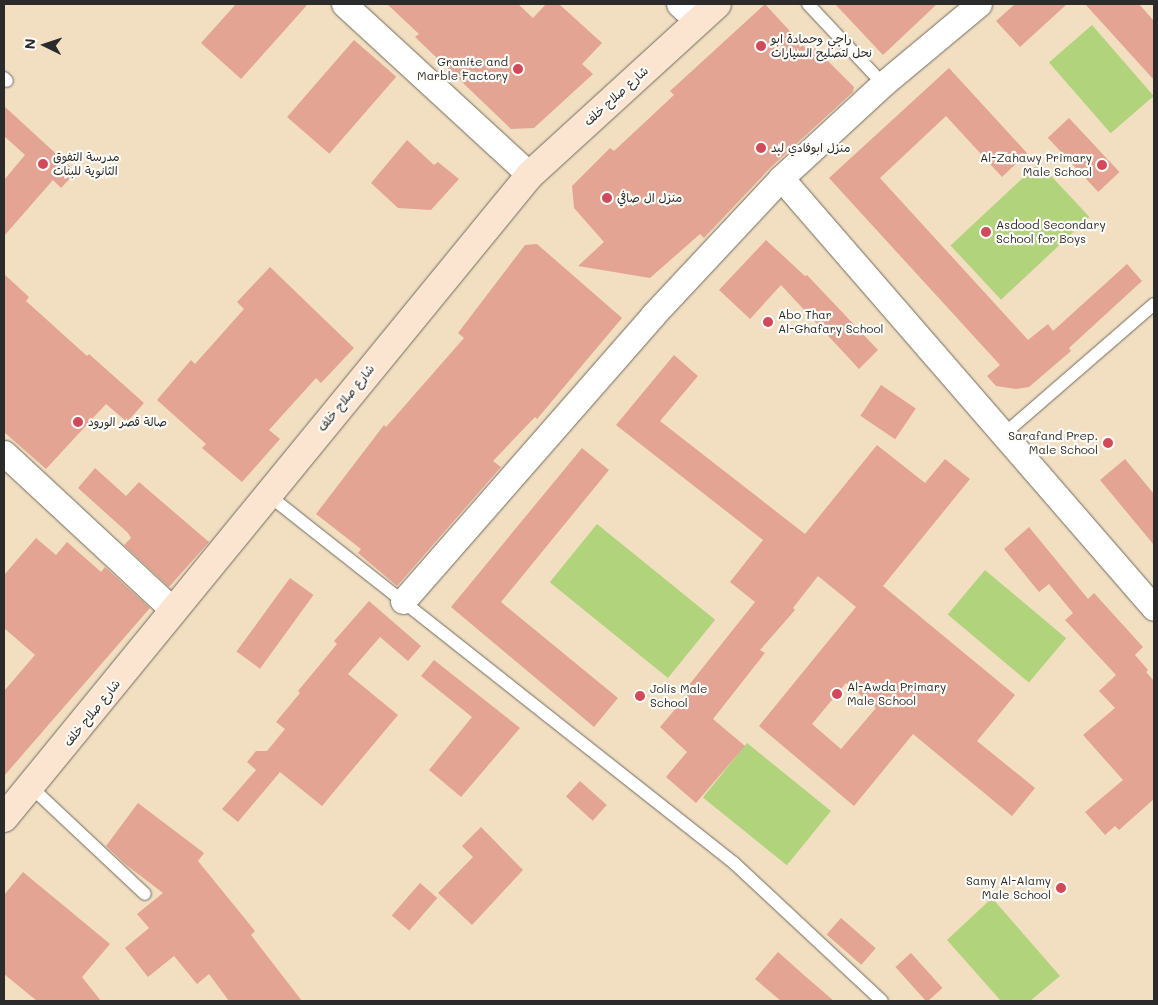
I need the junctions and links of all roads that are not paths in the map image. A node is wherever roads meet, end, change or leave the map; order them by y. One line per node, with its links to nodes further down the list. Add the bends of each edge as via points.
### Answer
1 (344, 4): 6 (street)
2 (808, 4): 5 (lane)
3 (979, 4): 5 (street)
4 (698, 10): 6 (main road, شارع صلاح خلف)
5 (883, 84): 7 (street)
6 (530, 175): 11 (main road, شارع صلاح خلف)
7 (781, 178): 9 (street); 12 (street, via 653,315)
8 (1154, 304): 9 (lane)
9 (1004, 434): 13 (street)
10 (4, 453): 14 (street)
11 (267, 494): 12 (lane); 14 (main road, شارع صلاح خلف)
12 (403, 601): 18 (lane, via 734,862)
13 (1154, 608)
14 (174, 611): 15 (main road, شارع صلاح خلف)
15 (31, 787): 16 (main road, شارع صلاح خلف); 17 (lane)
16 (4, 818)
17 (145, 894)
18 (882, 1001)

